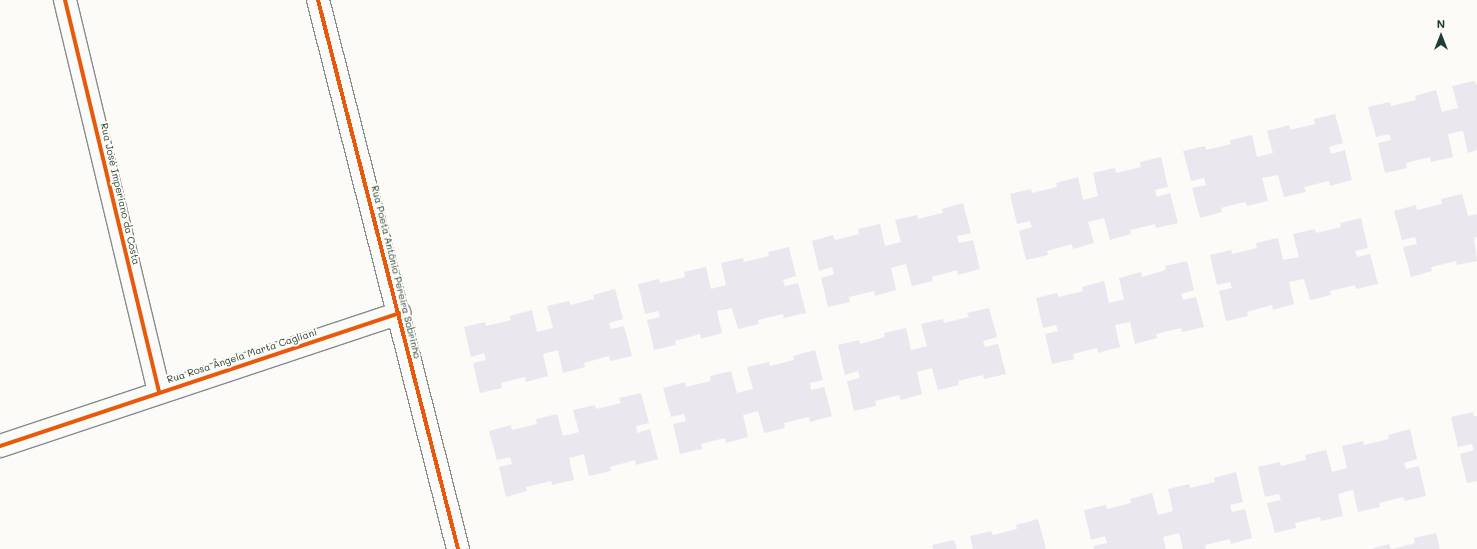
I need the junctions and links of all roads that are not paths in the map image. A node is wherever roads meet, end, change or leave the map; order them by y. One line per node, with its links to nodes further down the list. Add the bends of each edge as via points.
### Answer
1 (65, 0): 4 (street, Rua José Imperiano da Costa)
2 (318, 0): 3 (street, Rua Poeta Antônio Pereira Sobrinho)
3 (398, 313): 4 (street, Rua Rosa Ângela Marta Cagliani); 6 (street, Rua Poeta Antônio Pereira Sobrinho)
4 (159, 392): 5 (street, Rua Rosa Ângela Marta Cagliani)
5 (0, 446)
6 (458, 549)

